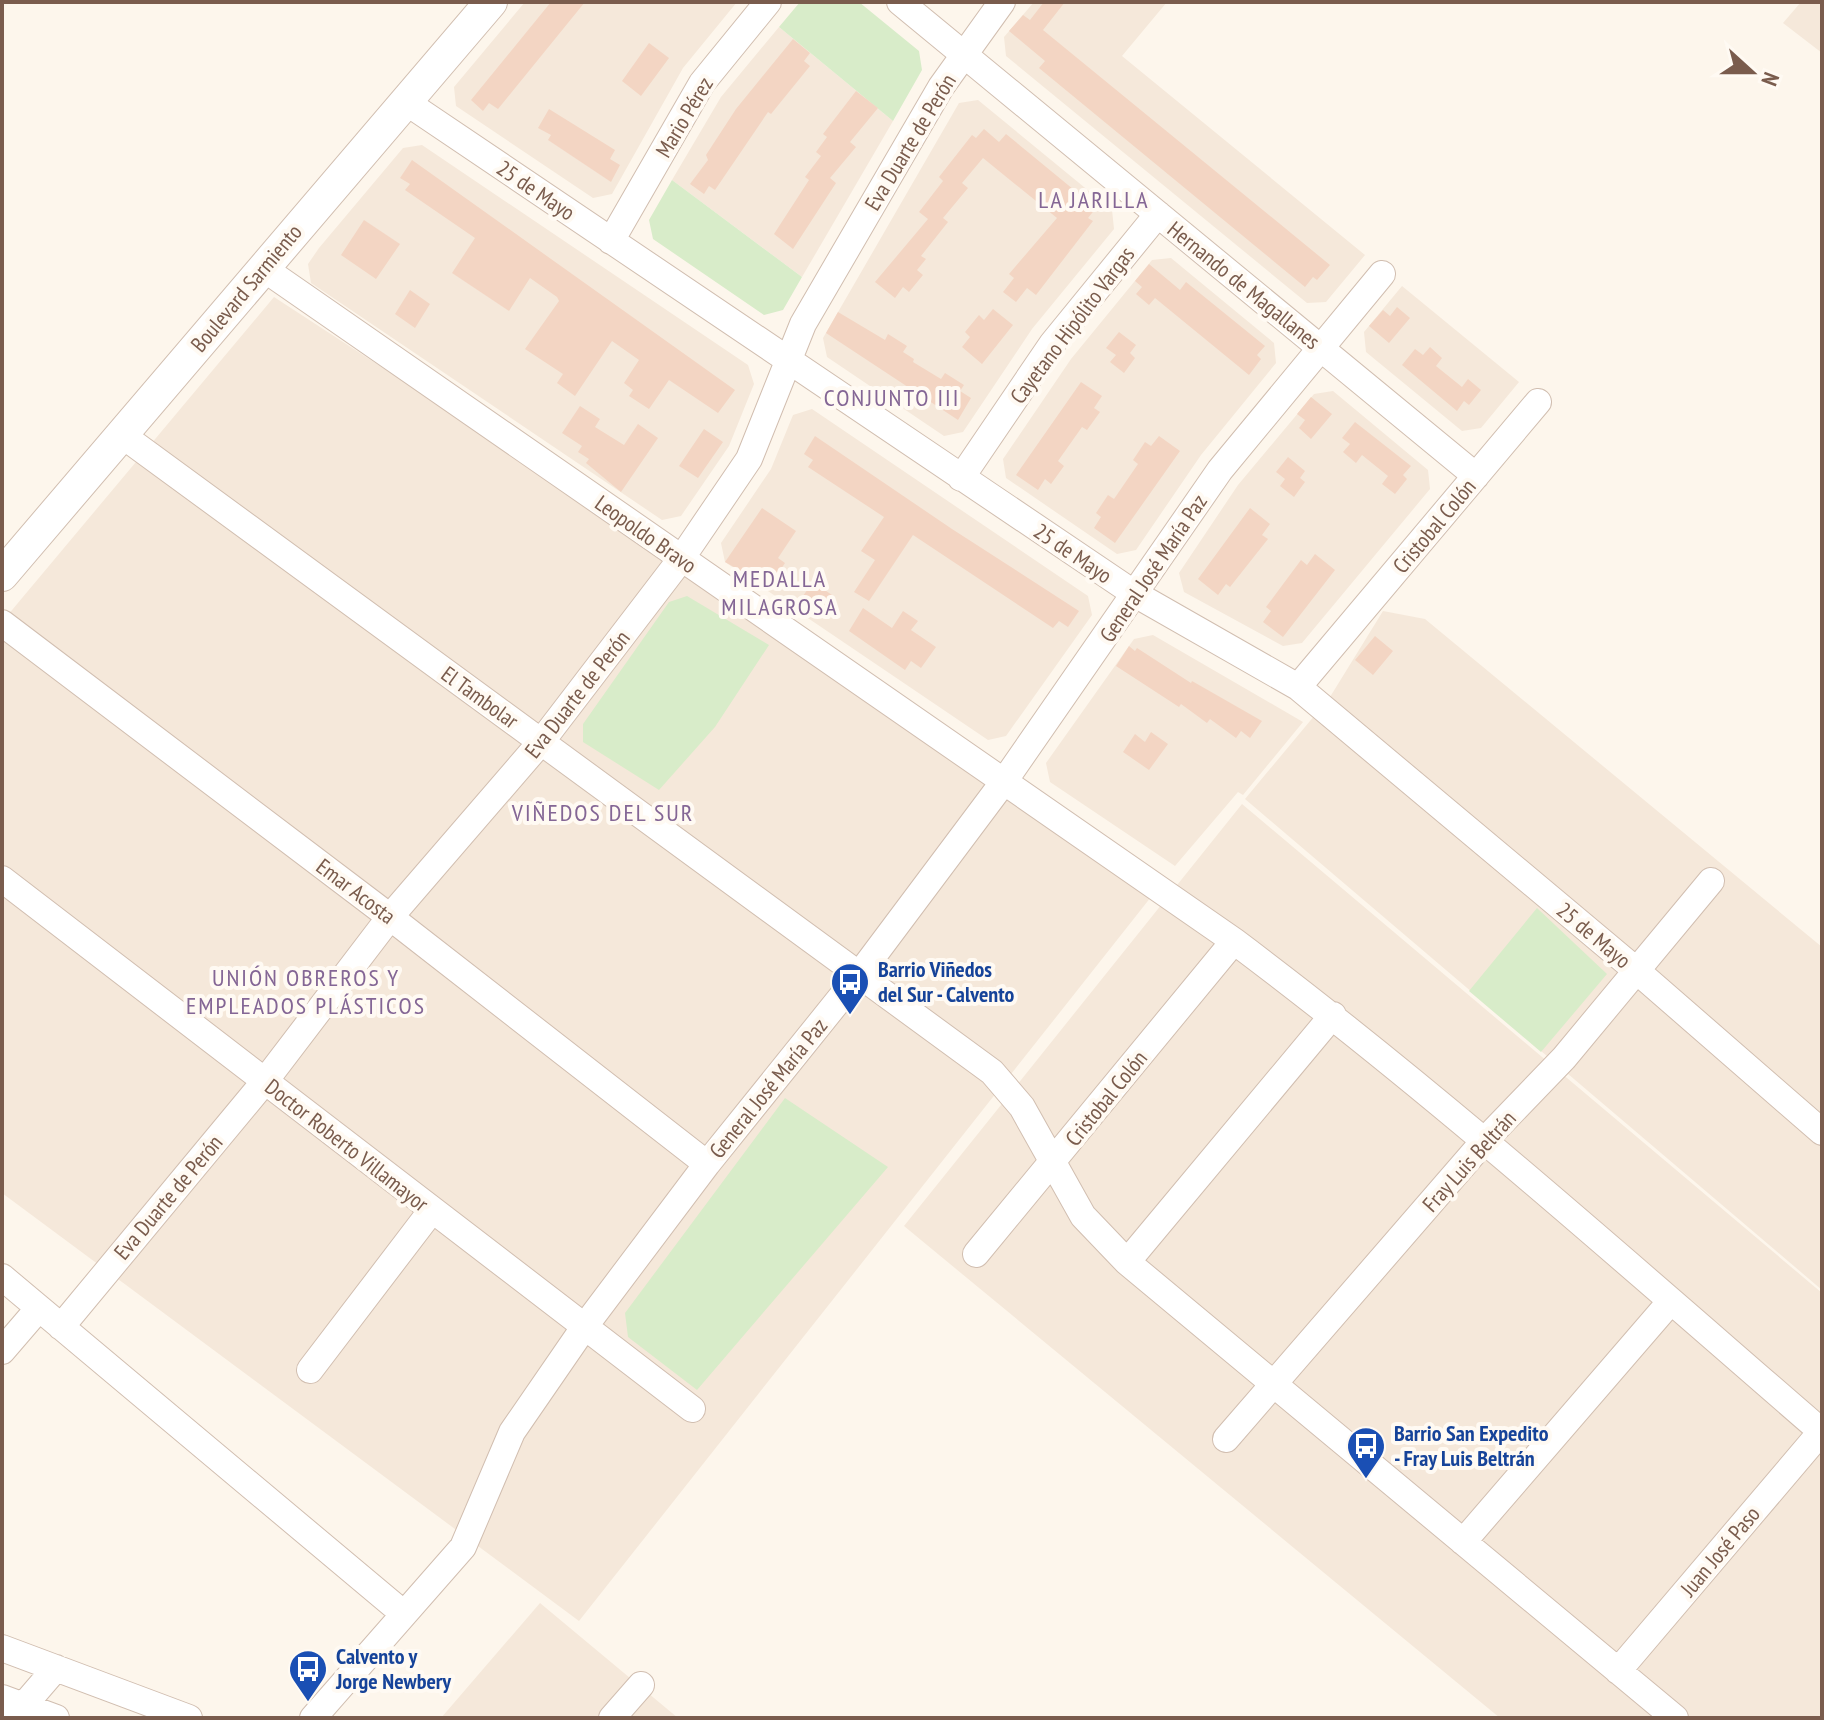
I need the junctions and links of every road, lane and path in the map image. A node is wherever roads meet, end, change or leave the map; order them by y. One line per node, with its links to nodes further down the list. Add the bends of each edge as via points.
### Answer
1 (491, 2): 6 (street, Boulevard Sarmiento)
2 (768, 2): 8 (street, Mario Pérez, via 702,83)
3 (900, 2): 5 (street, Hernando de Magallanes)
4 (1002, 2): 5 (street, Eva Duarte de Perón)
5 (963, 54): 7 (street, Hernando de Magallanes); 12 (street, Eva Duarte de Perón, via 803,324)
6 (406, 102): 8 (street, 25 de Mayo); 9 (street, Boulevard Sarmiento)
7 (1158, 214): 11 (street, Hernando de Magallanes); 16 (street, Cayetano Hipólito Vargas, via 1052,344)
8 (611, 241): 12 (street, 25 de Mayo)
9 (263, 268): 14 (street, Boulevard Sarmiento); 17 (street, Leopoldo Bravo)
10 (1382, 274): 11 (street, General José María Paz)
11 (1321, 348): 15 (street, Hernando de Magallanes); 19 (street, General José María Paz, via 1220,470)
12 (788, 361): 16 (street, 25 de Mayo); 17 (street, Eva Duarte de Perón, via 749,459)
13 (1538, 402): 15 (street, Cristobal Colón)
14 (122, 435): 18 (street, Boulevard Sarmiento); 22 (street, El Tambolar)
15 (1476, 476): 21 (street, Cristobal Colón)
16 (961, 478): 19 (street, 25 de Mayo)
17 (681, 559): 22 (street, Eva Duarte de Perón); 23 (street, Leopoldo Bravo)
18 (2, 575)
19 (1135, 594): 21 (street, 25 de Mayo); 23 (street, General José María Paz)
20 (2, 623): 26 (street, Emar Acosta)
21 (1298, 687): 28 (street, 25 de Mayo)
22 (541, 742): 26 (street, Eva Duarte de Perón); 29 (street, El Tambolar)
23 (1005, 780): 27 (street, Leopoldo Bravo); 29 (street, General José María Paz)
24 (1711, 881): 28 (street, Fray Luis Beltrán)
25 (5, 887): 31 (street, Doctor Roberto Villamayor)
26 (390, 917): 31 (street, Eva Duarte de Perón); 35 (street, Emar Acosta)
27 (1234, 941): 30 (street, Leopoldo Bravo); 34 (street, Cristobal Colón)
28 (1637, 971): 32 (street, 25 de Mayo); 33 (street, Fray Luis Beltrán)
29 (859, 975): 34 (street, El Tambolar, via 992,1072 1022,1107); 35 (street, General José María Paz)
30 (1333, 1015): 33 (street, Leopoldo Bravo); 38 (street)
31 (265, 1081): 36 (street, Doctor Roberto Villamayor); 43 (street, Eva Duarte de Perón)
32 (1822, 1132)
33 (1485, 1140): 40 (street, Leopoldo Bravo); 46 (street, Fray Luis Beltrán)
34 (1054, 1163): 37 (street, Cristobal Colón); 38 (street, El Tambolar, via 1083,1216)
35 (707, 1164): 42 (street, General José María Paz)
36 (432, 1210): 42 (street, Doctor Roberto Villamayor); 45 (street)
37 (976, 1254)
38 (1127, 1262): 46 (street, El Tambolar)
39 (2, 1277): 41 (street)
40 (1671, 1301): 48 (street, Leopoldo Bravo); 50 (street)
41 (39, 1308): 43 (street); 44 (street)
42 (585, 1326): 47 (street, Doctor Roberto Villamayor); 51 (street, General José María Paz, via 512,1432 463,1547)
43 (61, 1327): 51 (street)
44 (2, 1351)
45 (310, 1370)
46 (1274, 1386): 49 (street, Fray Luis Beltrán); 50 (street, El Tambolar)
47 (692, 1409)
48 (1822, 1432): 54 (street, Juan José Paso)
49 (1226, 1439)
50 (1463, 1542): 54 (street, El Tambolar)
51 (404, 1614): 59 (street, General José María Paz)
52 (2, 1648): 53 (street)
53 (56, 1668): 56 (street); 58 (street)
54 (1618, 1671): 61 (street, El Tambolar)
55 (641, 1685): 60 (street)
56 (13, 1707): 57 (street)
57 (56, 1718)
58 (189, 1718)
59 (313, 1718)
60 (612, 1718)
61 (1675, 1718)

